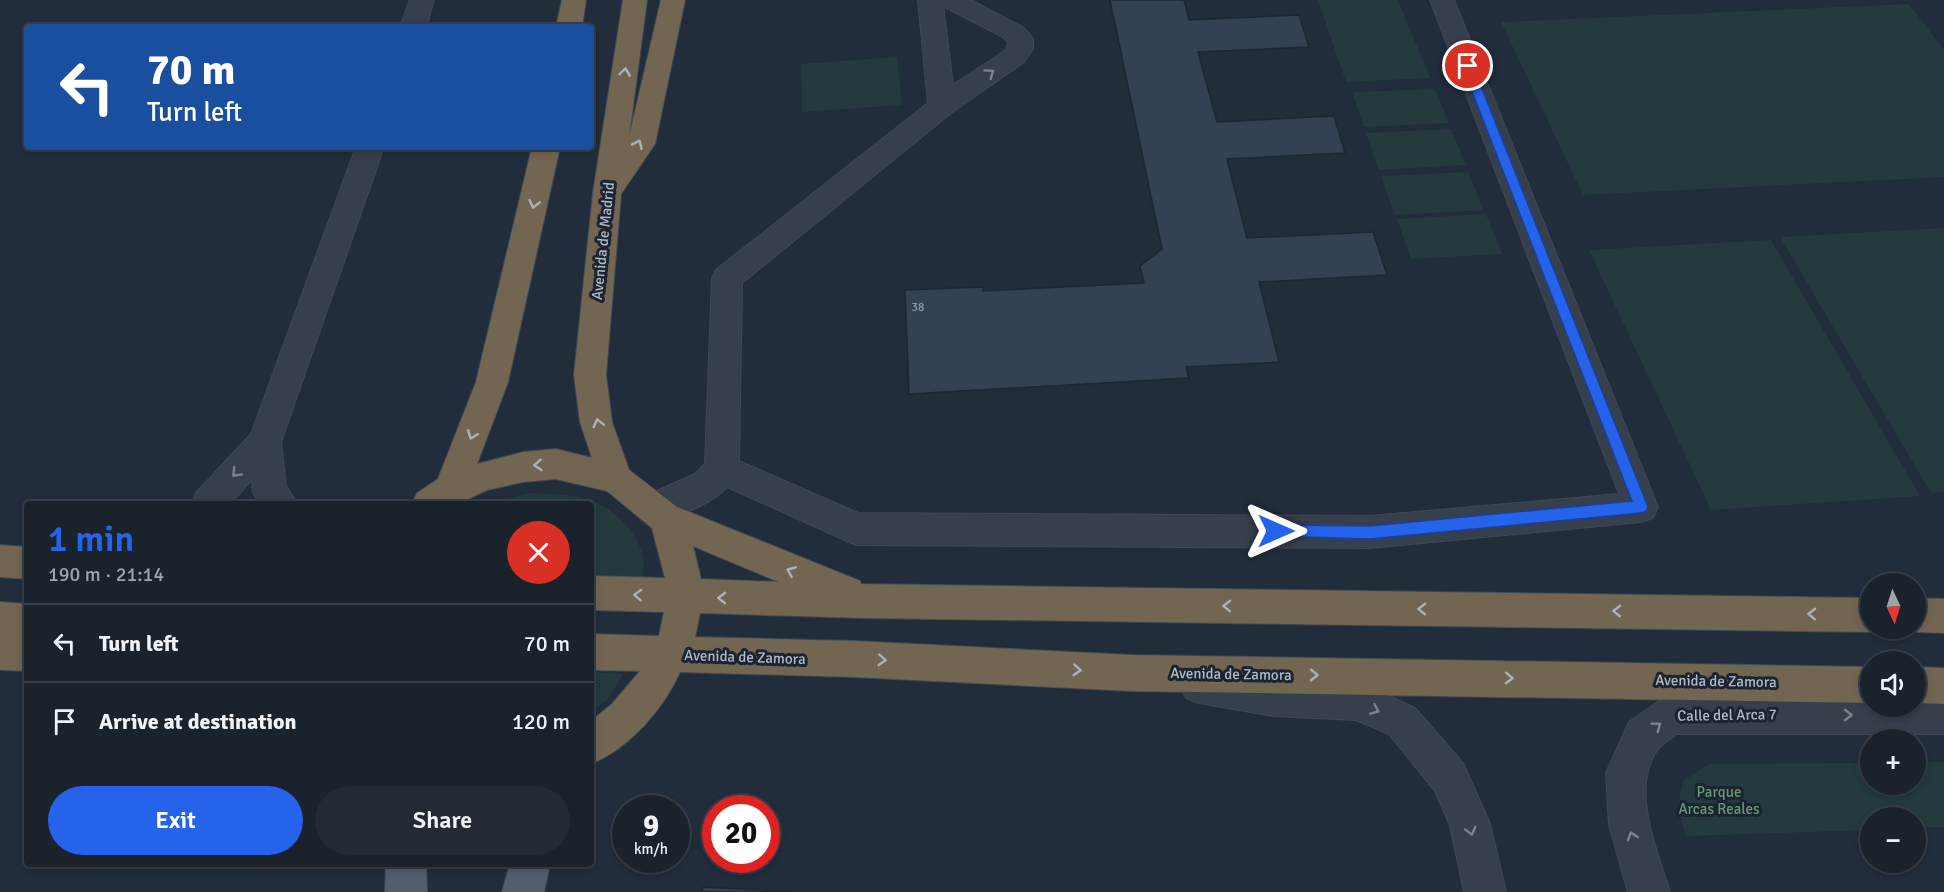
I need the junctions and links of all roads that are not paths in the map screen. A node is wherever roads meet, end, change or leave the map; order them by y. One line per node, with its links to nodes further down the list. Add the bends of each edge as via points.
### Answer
1 (422, 0): 8 (street)
2 (574, 0): 9 (highway)
3 (635, 0): 13 (highway, Avenida de Madrid, one-way to 3)
4 (673, 0): 13 (highway, one-way to 4, via 640,144)
5 (930, 0): 10 (street)
6 (951, 0): 10 (street, one-way to 6, via 1015,56 1022,44 1012,31)
7 (1442, 0): 15 (street, via 1641,507 1370,532 856,529)
8 (413, 24)
9 (570, 24)
10 (942, 106): 15 (street, via 727,278)
11 (369, 150): 14 (street)
12 (545, 150): 17 (highway, one-way to 17, via 492,382)
13 (607, 193): 16 (highway, Avenida de Madrid, one-way to 13, via 596,422 590,375)
14 (265, 442): 18 (street, one-way to 18); 19 (street, via 270,492)
15 (722, 469): 20 (street, via 707,485)
16 (615, 479): 17 (highway, one-way to 17, via 556,464 523,466 485,476); 20 (highway)
17 (440, 496)
18 (211, 501)
19 (278, 501)
20 (659, 514): 26 (highway, via 678,548); 27 (highway, one-way to 20)
21 (0, 539): 22 (highway)
22 (24, 540)
23 (0, 561): 24 (highway)
24 (24, 563)
25 (594, 593): 26 (highway, one-way to 25)
26 (684, 597): 27 (highway, one-way to 26); 36 (highway, via 680,627)
27 (865, 601): 28 (highway, one-way to 27)
28 (1860, 615)
29 (1926, 615): 30 (highway)
30 (1944, 616)
31 (0, 619): 32 (highway)
32 (24, 621)
33 (0, 652): 35 (highway)
34 (594, 652): 36 (highway, Avenida de Zamora)
35 (24, 653)
36 (670, 655): 37 (highway, Avenida de Zamora, one-way to 37, via 854,659); 42 (highway, via 638,704 611,732)
37 (1132, 673): 38 (highway, Avenida de Zamora, one-way to 38); 47 (street, one-way to 47, via 1274,698 1357,701 1402,721 1449,777 1470,824)
38 (1860, 685)
39 (1926, 685): 40 (highway)
40 (1944, 686)
41 (1944, 715): 48 (street, Calle del Arca 7, one-way to 41, via 1629,825 1625,773 1643,736 1671,715)
42 (594, 743)
43 (406, 867): 45 (main road)
44 (529, 867): 46 (main road)
45 (406, 892)
46 (523, 892)
47 (1485, 892)
48 (1649, 892)

